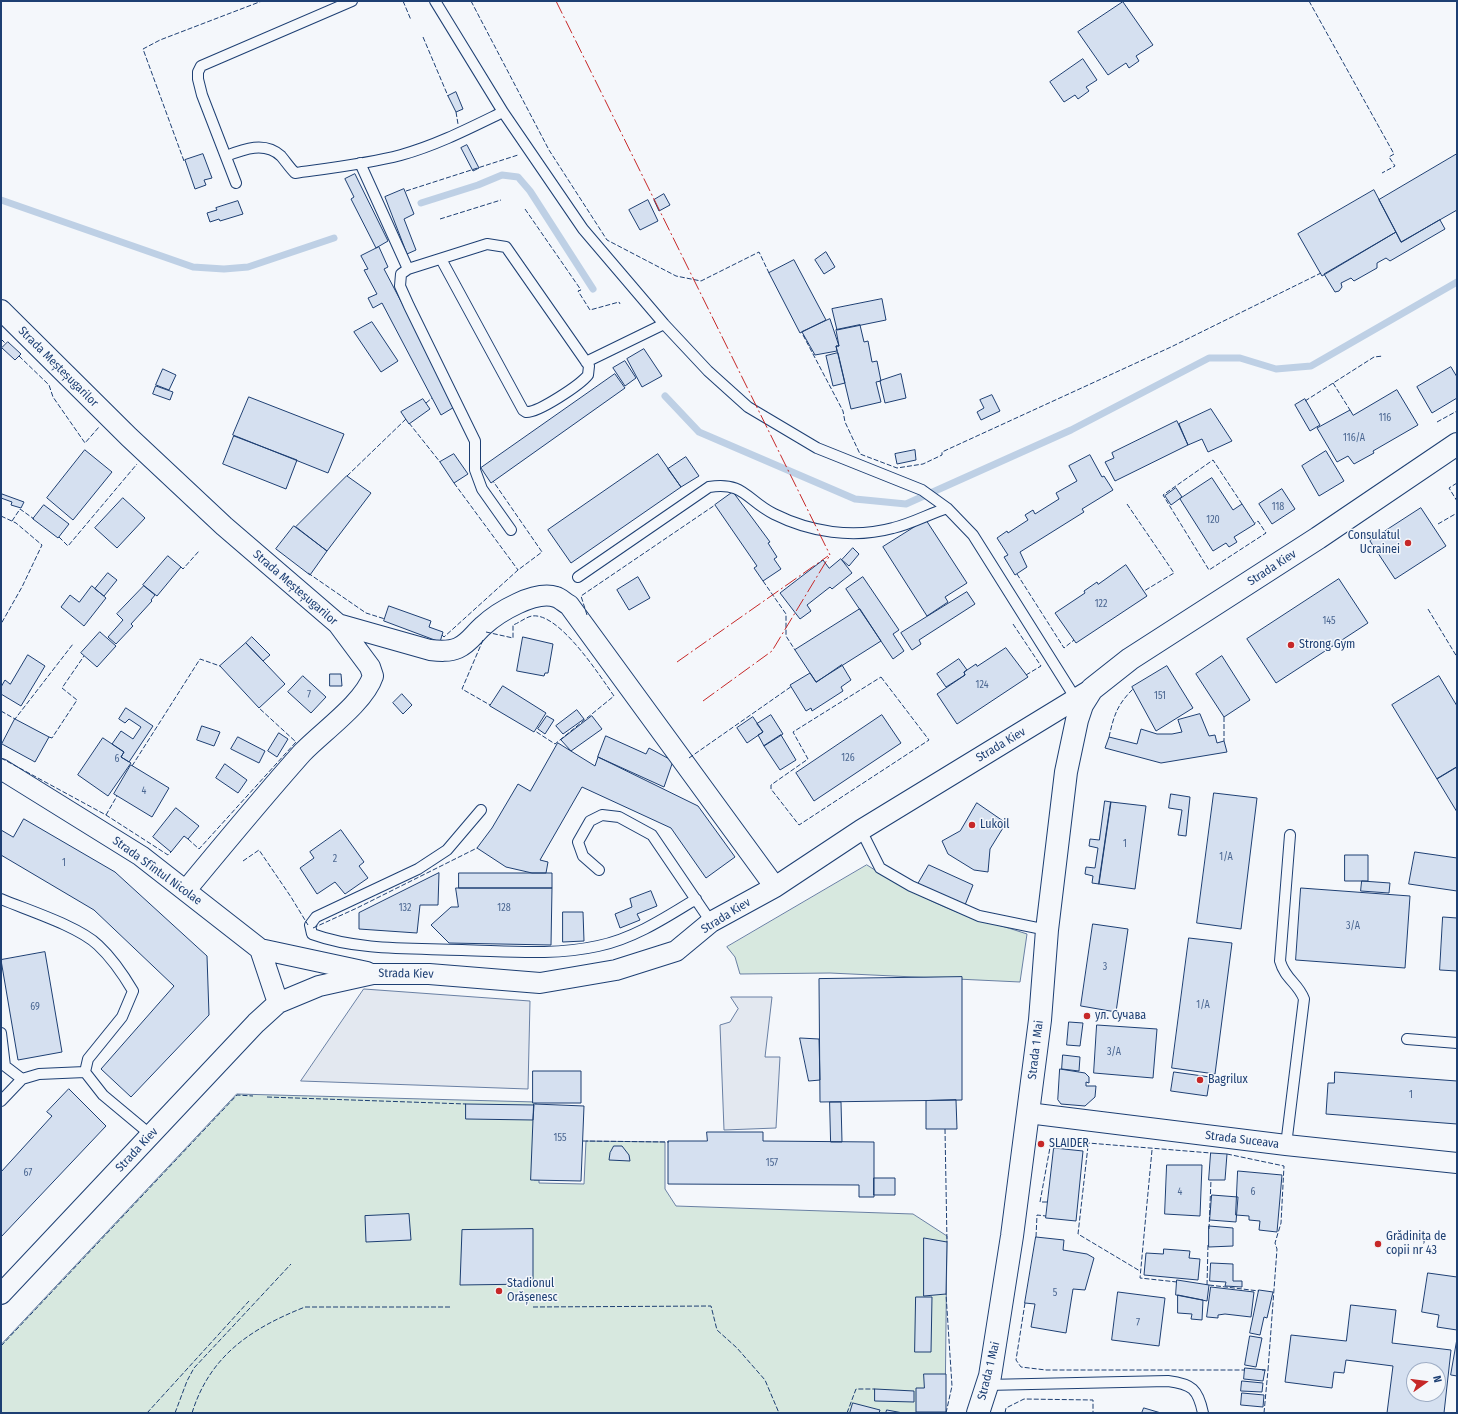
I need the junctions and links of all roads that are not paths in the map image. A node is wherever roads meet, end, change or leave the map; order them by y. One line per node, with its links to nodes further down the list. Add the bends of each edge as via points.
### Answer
1 (352, 1): 4 (lane, via 201,66 198,79 202,95)
2 (435, 1): 3 (lane)
3 (503, 112): 5 (lane, via 430,145 401,155); 10 (lane, via 583,229)
4 (226, 156): 5 (lane, via 252,147 265,148 275,152 295,173); 6 (lane)
5 (360, 163): 8 (lane)
6 (236, 183)
7 (441, 259): 8 (lane); 11 (lane, via 487,244 506,247); 11 (lane, via 523,410 538,410 581,382 588,376)
8 (408, 269): 14 (lane, via 401,274 400,286 475,441 475,470 482,490)
9 (1, 310): 16 (street, Strada Meșteșugarilor, via 168,474)
10 (664, 324): 11 (lane); 13 (lane, via 748,407 817,448 922,490)
11 (586, 362)
12 (1457, 444): 17 (main road, Strada Kiev, via 1318,538 1130,659)
13 (947, 508): 15 (lane, via 894,528 867,533 840,533 793,522 772,513 739,489 715,486 701,492); 17 (lane, via 973,535)
14 (511, 530)
15 (578, 577)
16 (338, 624): 23 (street, via 430,650 442,651 457,648 470,640 492,619 540,595 555,597 569,605); 24 (street, Strada Meșteșugarilor, via 370,667 373,676 366,691 294,763)
17 (1084, 694): 20 (street, Strada Kiev); 28 (main road, Strada 1 Mai, via 1069,753)
18 (1, 769): 24 (street, Strada Sfîntul Nicolae, via 141,856)
19 (481, 810): 26 (lane, via 447,850 418,869 316,917 310,925 312,934 372,947 543,952 598,946 645,929)
20 (861, 830): 23 (street, Strada Kiev); 28 (lane, via 880,868 911,886 979,916)
21 (1290, 835): 40 (lane, via 1280,961 1283,971 1301,990 1304,998)
22 (600, 870): 26 (lane, via 583,856 578,842 590,821 596,816 619,816 652,835)
23 (775, 887): 27 (street, Strada Kiev)
24 (186, 890): 29 (street, Strada Sfîntul Nicolae)
25 (1, 899): 35 (lane, via 70,927 97,944 119,968 133,991 122,1017 88,1059)
26 (696, 899): 27 (lane)
27 (712, 922): 30 (street, Strada Kiev, via 676,951 616,970 540,983 429,974)
28 (1047, 930): 38 (main road, Strada 1 Mai, via 1040,1020)
29 (260, 949): 30 (street); 31 (street)
30 (373, 974): 31 (street, Strada Kiev, via 320,986)
31 (278, 1003): 39 (street, Strada Kiev)
32 (1, 1033): 36 (lane, via 5,1066)
33 (1407, 1038): 34 (lane)
34 (1457, 1043)
35 (84, 1072): 36 (lane, via 39,1074); 39 (lane, via 103,1095)
36 (22, 1079): 37 (lane)
37 (1, 1101)
38 (1028, 1113): 40 (street, Strada Suceava); 43 (main road, Strada 1 Mai, via 998,1332)
39 (151, 1135): 42 (street, Strada Kiev)
40 (1286, 1145): 41 (street, Strada Suceava)
41 (1457, 1163)
42 (1, 1294)
43 (986, 1385): 44 (main road, Strada 1 Mai); 45 (lane, via 1168,1381 1192,1387 1199,1396)
44 (978, 1413)
45 (1203, 1413)

